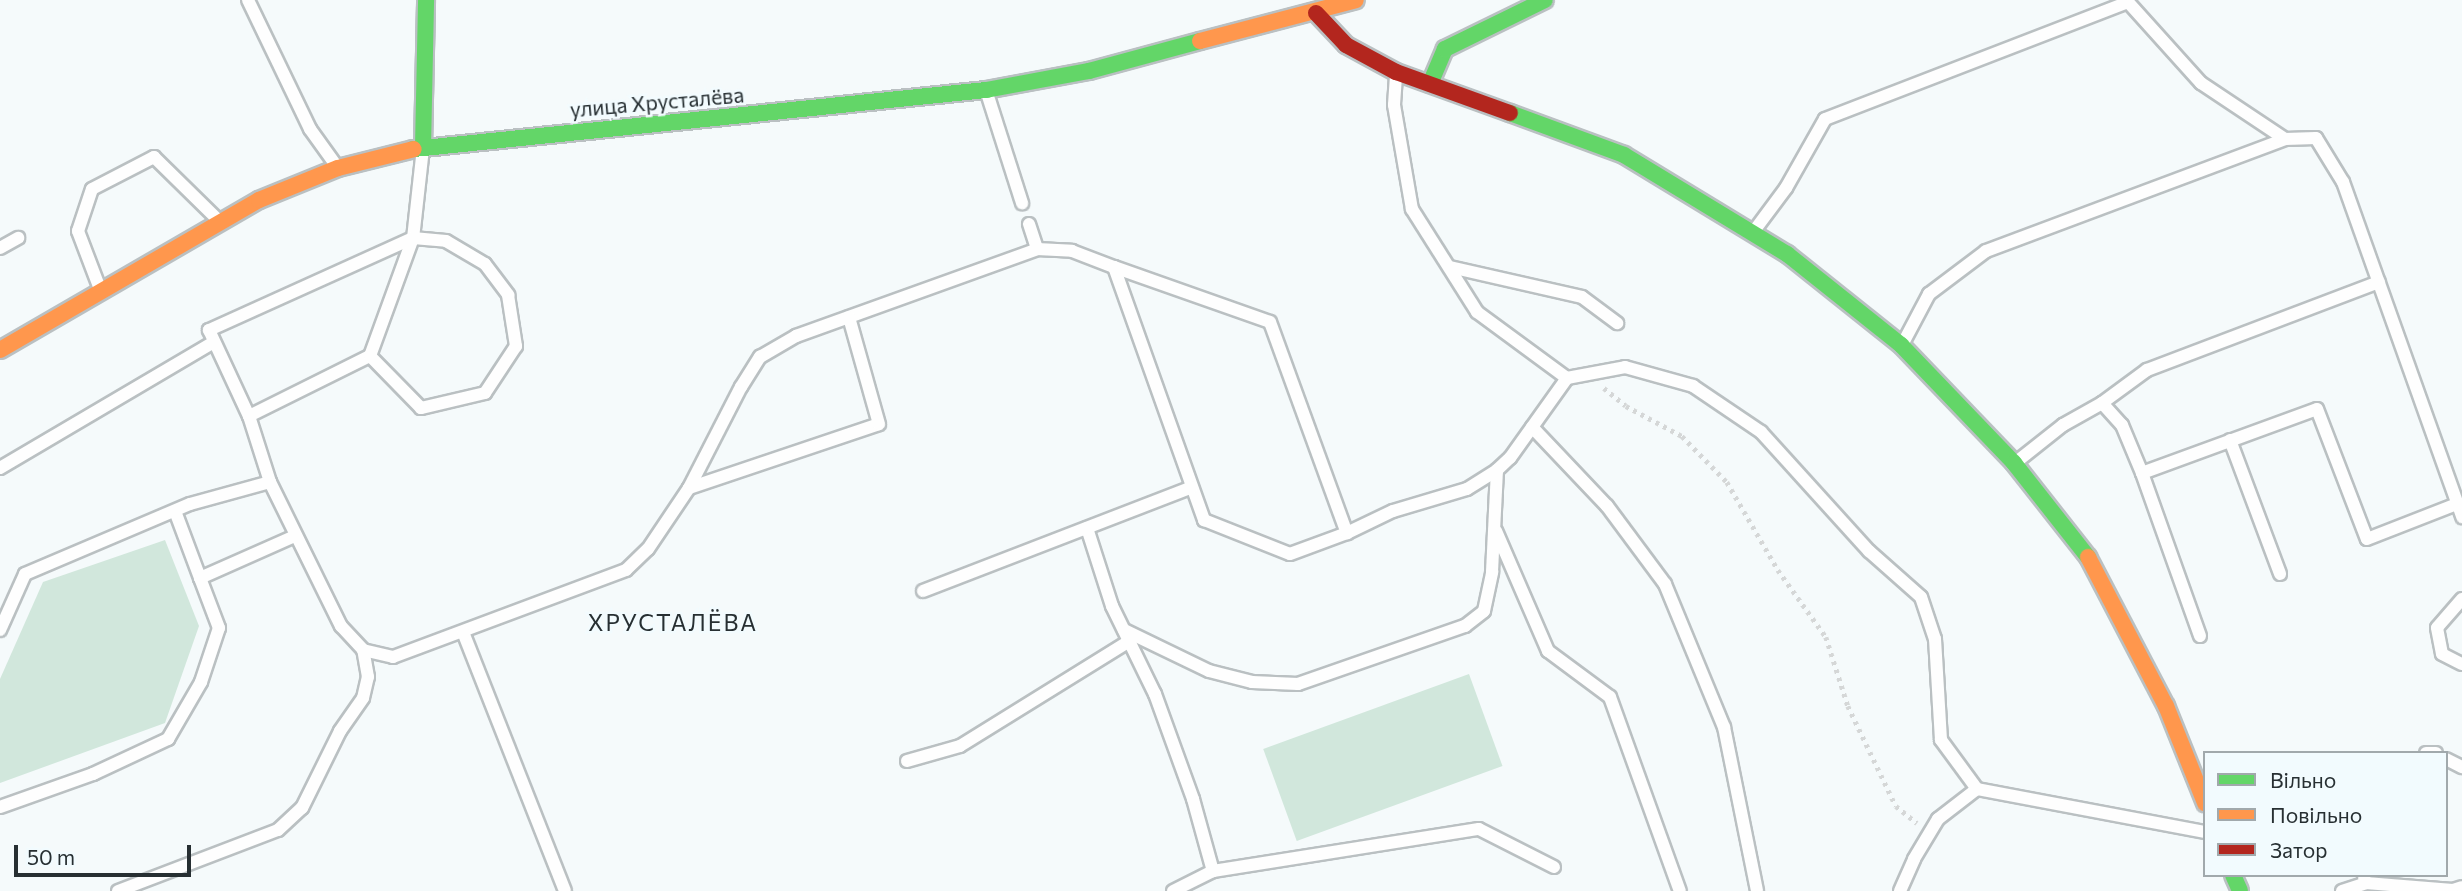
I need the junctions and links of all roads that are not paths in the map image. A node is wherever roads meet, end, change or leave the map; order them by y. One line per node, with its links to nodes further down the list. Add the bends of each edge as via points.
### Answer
1 (248, 0): 12 (lane, via 310,129)
2 (426, 0): 11 (main road)
3 (1356, 0): 6 (main road, улица Хрусталёва)
4 (1545, 0): 8 (main road, via 1445,50)
5 (2128, 1): 10 (lane, via 2201,83); 16 (lane, via 1825,119 1786,188)
6 (1316, 13): 7 (main road, via 1346,45); 9 (main road, улица Хрусталёва, via 1089,71)
7 (1396, 72): 8 (main road); 22 (lane, via 1394,106 1412,209)
8 (1430, 84): 16 (main road, via 1624,155)
9 (986, 90): 11 (main road, улица Хрусталёва); 13 (lane)
10 (2285, 139): 23 (lane, via 2316,138 2343,182); 28 (lane, via 1986,251 1929,294)
11 (423, 147): 12 (main road, улица Хрусталёва); 18 (lane)
12 (338, 168): 14 (main road, улица Хрусталёва)
13 (1022, 203)
14 (218, 221): 24 (main road, улица Хрусталёва); 24 (lane, via 153,157 92,189 78,231)
15 (1029, 224): 20 (lane)
16 (1752, 234): 28 (main road, via 1787,254)
17 (19, 238): 19 (lane)
18 (413, 238): 27 (lane, via 209,330); 30 (lane); 30 (lane, via 446,240 485,264 508,295 516,346 485,393 421,408)
19 (0, 248)
20 (1037, 249): 21 (lane, via 1072,251); 25 (lane)
21 (1114, 267): 41 (lane); 47 (lane, via 1270,322)
22 (1450, 267): 26 (lane, via 1582,298); 31 (lane, via 1477,312)
23 (2379, 282): 32 (lane, via 2147,370); 43 (lane)
24 (101, 290): 29 (main road, улица Хрусталёва)
25 (849, 317): 42 (lane, via 796,336 760,357); 42 (lane, via 879,424)
26 (1617, 323)
27 (214, 342): 33 (lane); 37 (lane)
28 (1901, 345): 36 (main road)
29 (0, 350)
30 (370, 356): 33 (lane)
31 (1567, 378): 34 (lane); 60 (lane, via 1625,367 1693,386 1761,432 1869,551 1921,597 1935,639 1941,740)
32 (2102, 403): 36 (lane, via 2063,425); 39 (lane, via 2122,425)
33 (248, 416): 40 (lane)
34 (1532, 427): 38 (lane); 72 (lane, via 1607,506 1665,584 1724,727)
35 (2230, 440): 39 (lane); 43 (lane, via 2317,409 2367,539); 49 (lane)
36 (2014, 463): 61 (main road, via 2084,551 2166,706)
37 (0, 468)
38 (1497, 470): 46 (lane); 47 (lane, via 1467,488 1393,511)
39 (2142, 473): 56 (lane)
40 (270, 482): 44 (lane); 48 (lane)
41 (1192, 487): 45 (lane); 47 (lane, via 1203,520 1290,554)
42 (689, 488): 54 (lane, via 648,549 626,570)
43 (2460, 510)
44 (175, 511): 50 (lane); 53 (lane, via 26,574)
45 (1087, 528): 51 (lane); 55 (lane, via 1112,606)
46 (1494, 528): 55 (lane, via 1484,611 1465,626 1298,684 1252,682 1209,671); 71 (lane, via 1548,650 1610,697)
47 (1347, 533)
48 (295, 536): 50 (lane); 57 (lane, via 341,626)
49 (2280, 574)
50 (200, 578): 62 (lane, via 219,628 201,682 167,739 93,774)
51 (923, 592)
52 (2462, 599): 58 (lane, via 2437,628 2442,654)
53 (0, 630)
54 (463, 632): 57 (lane, via 393,657); 69 (lane)
55 (1127, 635): 59 (lane, via 960,746); 65 (lane, via 1172,741)
56 (2200, 636)
57 (363, 650): 68 (lane, via 368,677 362,698 340,731 302,808 278,830)
58 (2462, 664)
59 (907, 761)
60 (1977, 789): 63 (lane); 73 (lane, via 1938,819)
61 (2203, 798)
62 (0, 807)
63 (2203, 832)
64 (1554, 867): 65 (lane, via 1479,829)
65 (1213, 872): 70 (lane)
66 (2365, 879): 67 (lane, via 2453,890); 74 (lane)
67 (2462, 887)
68 (118, 891)
69 (565, 891)
70 (1173, 891)
71 (1681, 891)
72 (1757, 891)
73 (1900, 891)
74 (2342, 891)

